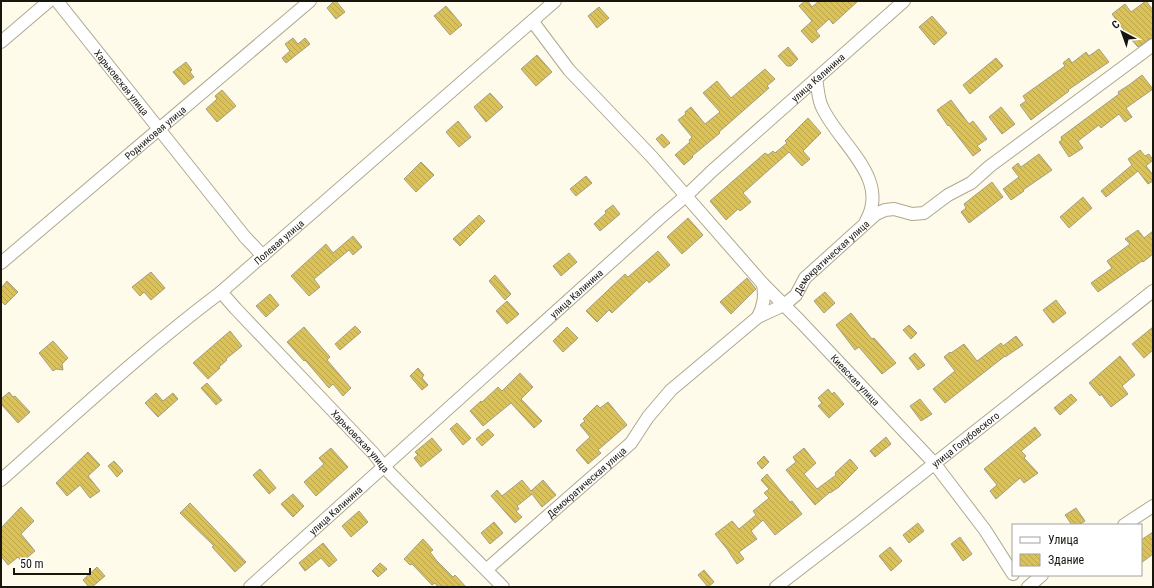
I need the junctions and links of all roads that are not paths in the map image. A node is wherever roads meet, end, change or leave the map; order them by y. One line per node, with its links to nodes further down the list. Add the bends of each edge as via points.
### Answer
1 (49, 1): 7 (street)
2 (57, 1): 10 (street, Харьковская улица)
3 (310, 1): 10 (street, Родниковая улица)
4 (904, 1): 9 (street, улица Калинина)
5 (551, 4): 6 (street, Полевая улица)
6 (533, 22): 11 (street, Киевская улица, via 569,70); 13 (street, Полевая улица)
7 (1, 42)
8 (1153, 45): 12 (street, Демократическая улица, via 990,166 971,183 948,195 924,213 885,210)
9 (816, 79): 11 (street, улица Калинина); 12 (street, via 821,106 857,156 873,190 871,208)
10 (159, 129): 13 (street, Харьковская улица); 14 (street, Родниковая улица)
11 (687, 195): 15 (street, Киевская улица); 21 (street, улица Калинина)
12 (864, 224): 18 (street, Демократическая улица, via 805,278 796,295)
13 (263, 256): 17 (street, Полевая улица)
14 (1, 263)
15 (762, 284): 18 (street, Киевская улица); 19 (street, via 764,302)
16 (1153, 291): 20 (street, улица Голубовского)
17 (222, 292): 21 (street, Харьковская улица); 22 (street, Полевая улица, via 186,318 128,367)
18 (784, 305): 19 (street, Демократическая улица); 20 (street, Киевская улица)
19 (758, 317): 25 (street, Демократическая улица, via 671,390 648,417 632,443)
20 (934, 463): 26 (street, Киевская улица, via 985,530); 31 (street, улица Голубовского)
21 (384, 466): 25 (street, Харьковская улица); 29 (street, улица Калинина)
22 (1, 480)
23 (1153, 506): 24 (street)
24 (1126, 524)
25 (487, 569): 30 (street, Харьковская улица)
26 (1012, 572)
27 (1014, 576): 32 (street, Киевская улица)
28 (1041, 576): 33 (street)
29 (250, 587)
30 (504, 587)
31 (776, 587)
32 (1022, 587)
33 (1028, 587)

